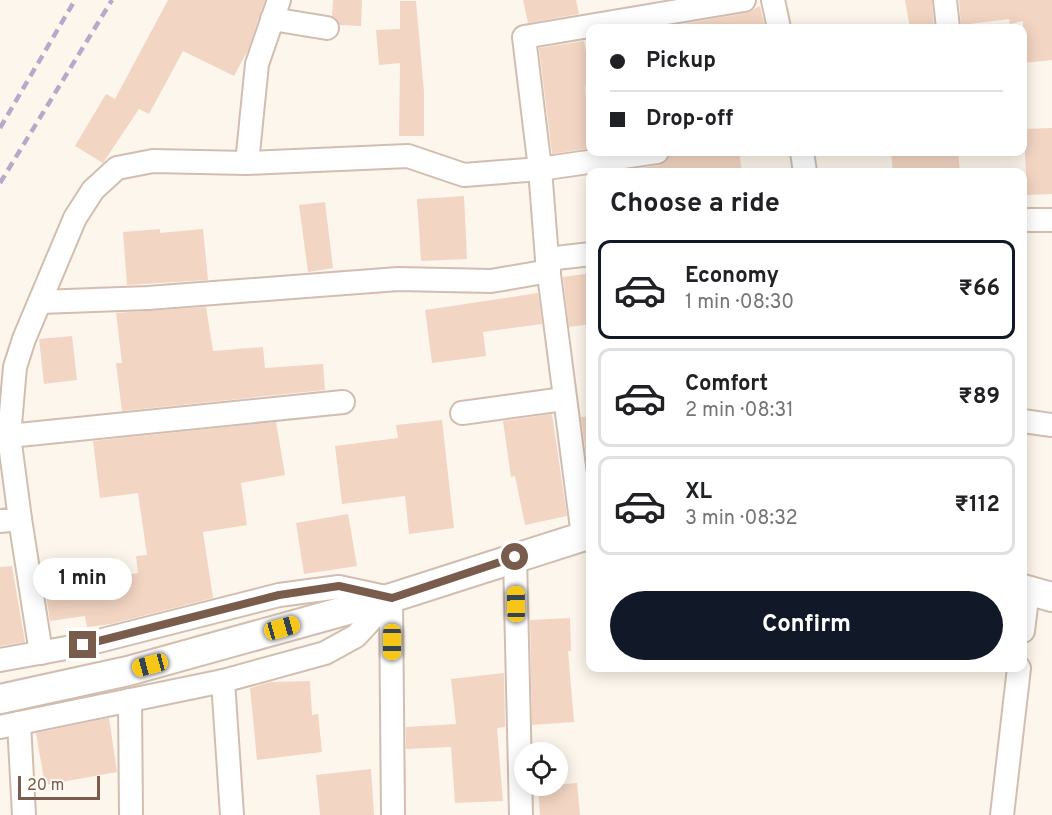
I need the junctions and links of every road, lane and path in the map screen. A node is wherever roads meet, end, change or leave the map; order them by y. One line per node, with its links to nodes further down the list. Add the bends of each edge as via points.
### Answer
1 (744, 0): 5 (street)
2 (773, 0): 6 (street)
3 (945, 0): 7 (street)
4 (275, 9): 9 (street); 11 (street, via 257,64)
5 (601, 24)
6 (778, 24)
7 (948, 24)
8 (586, 27): 12 (street, via 524,37)
9 (327, 28)
10 (629, 156): 12 (street)
11 (247, 163): 12 (street, via 408,156 464,175); 17 (street, via 153,161 117,168 93,190 75,218)
12 (540, 169): 16 (street)
13 (1027, 220): 14 (street)
14 (1052, 220)
15 (586, 255): 16 (street)
16 (548, 265): 17 (street, via 491,281 406,279); 18 (street)
17 (40, 302): 23 (street, via 15,367)
18 (564, 399): 20 (street); 25 (street)
19 (344, 402): 23 (street)
20 (462, 413)
21 (1027, 422): 22 (street)
22 (1052, 425)
23 (9, 436): 24 (street)
24 (10, 520): 31 (street)
25 (586, 529)
26 (586, 535): 27 (street)
27 (515, 557): 29 (street); 42 (street)
28 (1034, 592): 30 (street)
29 (392, 598): 31 (street, via 339,586 279,595); 34 (street, via 356,636 325,653); 35 (street, via 128,671); 41 (street)
30 (1027, 617)
31 (41, 653): 32 (street)
32 (0, 660)
33 (1019, 672): 43 (street)
34 (223, 681): 36 (street); 40 (street)
35 (0, 699)
36 (130, 700): 37 (street); 39 (street)
37 (10, 725): 38 (street)
38 (24, 815)
39 (132, 815)
40 (232, 815)
41 (393, 815)
42 (521, 815)
43 (1002, 815)

